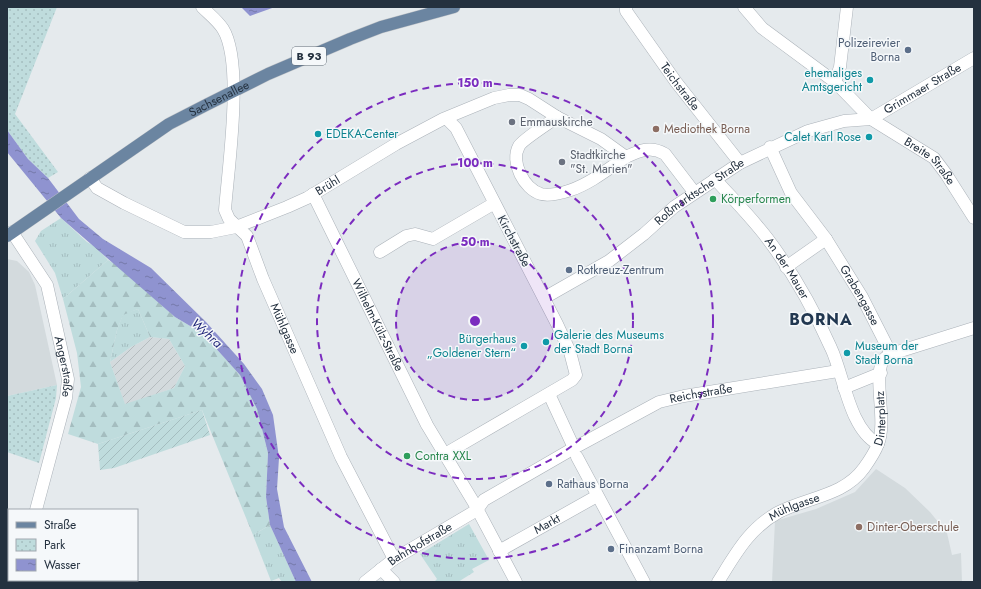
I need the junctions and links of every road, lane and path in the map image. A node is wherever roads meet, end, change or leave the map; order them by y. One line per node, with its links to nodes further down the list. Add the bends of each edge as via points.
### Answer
1 (202, 7): 8 (street, Mühlgasse, via 223,28 230,44)
2 (454, 7): 8 (main road, Sachsenallee / B 93, via 388,25 350,39)
3 (626, 7): 14 (street, Teichstraße, via 626,11 676,82)
4 (744, 7): 7 (street, Breite Straße, via 762,28)
5 (847, 7): 7 (street, via 841,59)
6 (974, 58): 11 (street, Grimmaer Straße)
7 (835, 82): 11 (street, Breite Straße)
8 (234, 91): 15 (main road, Sachsenallee / B 93, via 169,124); 21 (street, Mühlgasse, via 225,210)
9 (557, 117): 10 (street, Brühl, via 529,99 509,95 468,108); 13 (street, Brühl, via 601,139); 13 (street, via 525,139 517,150 516,160 524,180 541,194 570,190 597,177)
10 (447, 119): 18 (street, Brühl, via 396,144); 19 (street, Kirchstraße, via 456,128)
11 (871, 119): 12 (street, Roßmarktsche Straße, via 844,121 808,131); 20 (street, Breite Straße, via 934,158)
12 (770, 147): 14 (street, Roßmarktsche Straße); 23 (street, Grabengasse, via 791,193)
13 (626, 157): 17 (street, via 652,148 660,151)
14 (740, 163): 16 (street, Roßmarktsche Straße)
15 (90, 178): 21 (street, Brühl, via 97,188 184,232 201,233); 22 (main road, Sachsenallee / B 93)
16 (715, 178): 17 (street, Roßmarktsche Straße); 25 (street, An der Mauer, via 767,238)
17 (694, 192): 26 (street, Roßmarktsche Straße, via 608,261)
18 (313, 194): 21 (street, Brühl); 35 (street, Wilhelm-Külz-Straße, via 427,425)
19 (493, 204): 24 (street, via 433,239 415,234 406,236); 26 (street, Kirchstraße)
20 (974, 218)
21 (236, 227): 40 (street, Mühlgasse, via 247,236 263,279 342,457)
22 (10, 234): 37 (street, Angerstraße, via 36,266 47,285 68,379 66,398)
23 (826, 239): 25 (street); 28 (street, Grabengasse, via 862,297)
24 (380, 252)
25 (786, 267): 29 (street, An der Mauer, via 832,348)
26 (544, 298): 32 (street, Kirchstraße, via 565,342 576,375)
27 (974, 328): 28 (street)
28 (890, 354): 30 (street, Dinterplatz, via 882,364)
29 (838, 371): 31 (street, Dinterplatz); 34 (street, Reichsstraße, via 659,402)
30 (881, 374): 31 (street, Dinterplatz); 33 (street, Dinterplatz, via 881,427)
31 (844, 388): 33 (street, Dinterplatz, via 866,435)
32 (549, 394): 34 (street); 35 (street)
33 (878, 444): 46 (street, Mühlgasse, via 863,469 845,486 779,512 751,532)
34 (576, 452): 36 (street); 38 (street, via 484,500)
35 (445, 454): 38 (street)
36 (597, 496): 39 (street, Markt); 45 (street)
37 (36, 509)
38 (477, 510): 39 (street); 40 (street, Bahnhofstraße)
39 (499, 551): 44 (street)
40 (394, 559): 41 (street, Bahnhofstraße)
41 (381, 569): 42 (street, Bahnhofstraße); 43 (street)
42 (366, 582)
43 (394, 582)
44 (516, 582)
45 (644, 582)
46 (718, 582)

